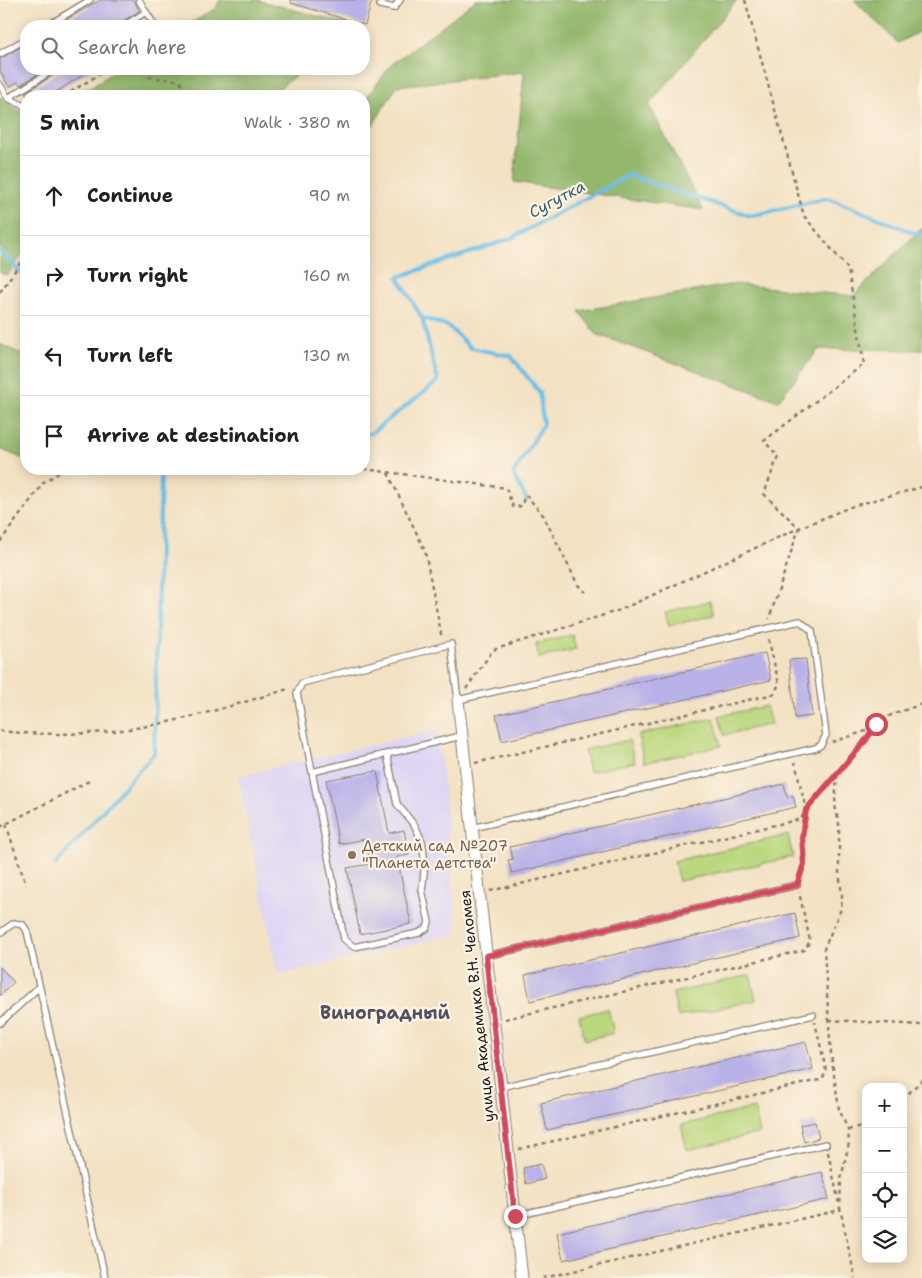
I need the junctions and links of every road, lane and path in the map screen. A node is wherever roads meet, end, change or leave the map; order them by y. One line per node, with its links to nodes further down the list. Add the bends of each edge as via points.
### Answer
1 (90, 0): 7 (lane)
2 (139, 0): 6 (lane)
3 (400, 0): 5 (lane, via 394,8)
4 (745, 0): 28 (path, via 804,216 848,269 864,364 764,441 778,456 764,494)
5 (380, 5)
6 (146, 12): 8 (lane); 9 (lane)
7 (57, 20)
8 (133, 20)
9 (151, 20)
10 (20, 42): 11 (lane)
11 (0, 54)
12 (45, 75): 16 (lane)
13 (98, 75): 17 (path)
14 (148, 75): 18 (path, via 180,81)
15 (0, 85): 20 (lane)
16 (21, 90)
17 (74, 90)
18 (184, 90)
19 (20, 91): 20 (lane)
20 (8, 98): 21 (lane)
21 (20, 104)
22 (20, 264): 23 (path)
23 (0, 292)
24 (370, 470): 25 (path)
25 (388, 472): 30 (path, via 506,488 513,507 522,506 524,496 527,496 543,515 578,585); 32 (path, via 425,551)
26 (55, 475): 29 (path, via 44,482)
27 (922, 487): 28 (path, via 853,506)
28 (799, 528): 31 (path); 34 (path, via 620,610 492,650)
29 (0, 542)
30 (585, 592)
31 (766, 629): 34 (lane); 39 (lane, via 800,621 812,631 825,731); 42 (path, via 779,684 774,694)
32 (443, 646): 33 (lane); 34 (lane, via 451,644)
33 (299, 686): 37 (path, via 232,706 121,730 27,734); 43 (lane)
34 (458, 700): 38 (street, улица Академика В.Н. Челомея)
35 (922, 704): 36 (path)
36 (876, 724): 39 (path, via 870,731); 44 (path)
37 (0, 731)
38 (461, 736): 40 (lane); 42 (street, улица Академика В.Н. Челомея)
39 (821, 745): 41 (lane)
40 (387, 754): 43 (lane); 43 (lane, via 397,804 419,834 424,855 422,890 429,922 419,933 358,947 351,946 344,939)
41 (793, 754): 46 (path); 50 (lane)
42 (465, 766): 50 (street, улица Академика В.Н. Челомея)
43 (312, 772)
44 (837, 772): 46 (path); 58 (path, via 835,805 840,824 842,894 841,909 824,949)
45 (89, 781): 48 (path)
46 (806, 810): 47 (path)
47 (804, 817): 52 (path, via 804,864); 53 (path)
48 (6, 824): 49 (path); 51 (path)
49 (0, 827)
50 (472, 828): 53 (street, улица Академика В.Н. Челомея)
51 (26, 885)
52 (797, 885): 55 (lane); 59 (path, via 810,941 805,950)
53 (479, 893): 55 (street, улица Академика В.Н. Челомея)
54 (0, 934): 56 (lane, via 14,922 23,925)
55 (486, 956): 59 (street, улица Академика В.Н. Челомея)
56 (39, 987): 60 (lane); 71 (lane)
57 (813, 1015): 63 (lane); 68 (path, via 826,1070 819,1080)
58 (828, 1020): 61 (path); 66 (path, via 839,1109)
59 (493, 1022): 63 (street, улица Академика В.Н. Челомея)
60 (0, 1023)
61 (922, 1025)
62 (922, 1080): 64 (path)
63 (501, 1087): 68 (street, улица Академика В.Н. Челомея)
64 (907, 1095)
65 (862, 1125): 66 (path)
66 (848, 1130): 69 (path)
67 (826, 1144): 69 (path); 70 (lane)
68 (508, 1152): 70 (street, улица Академика В.Н. Челомея)
69 (840, 1210): 73 (path); 74 (path)
70 (515, 1216): 72 (street, улица Академика В.Н. Челомея)
71 (105, 1278)
72 (522, 1278)
73 (543, 1278)
74 (855, 1278)

